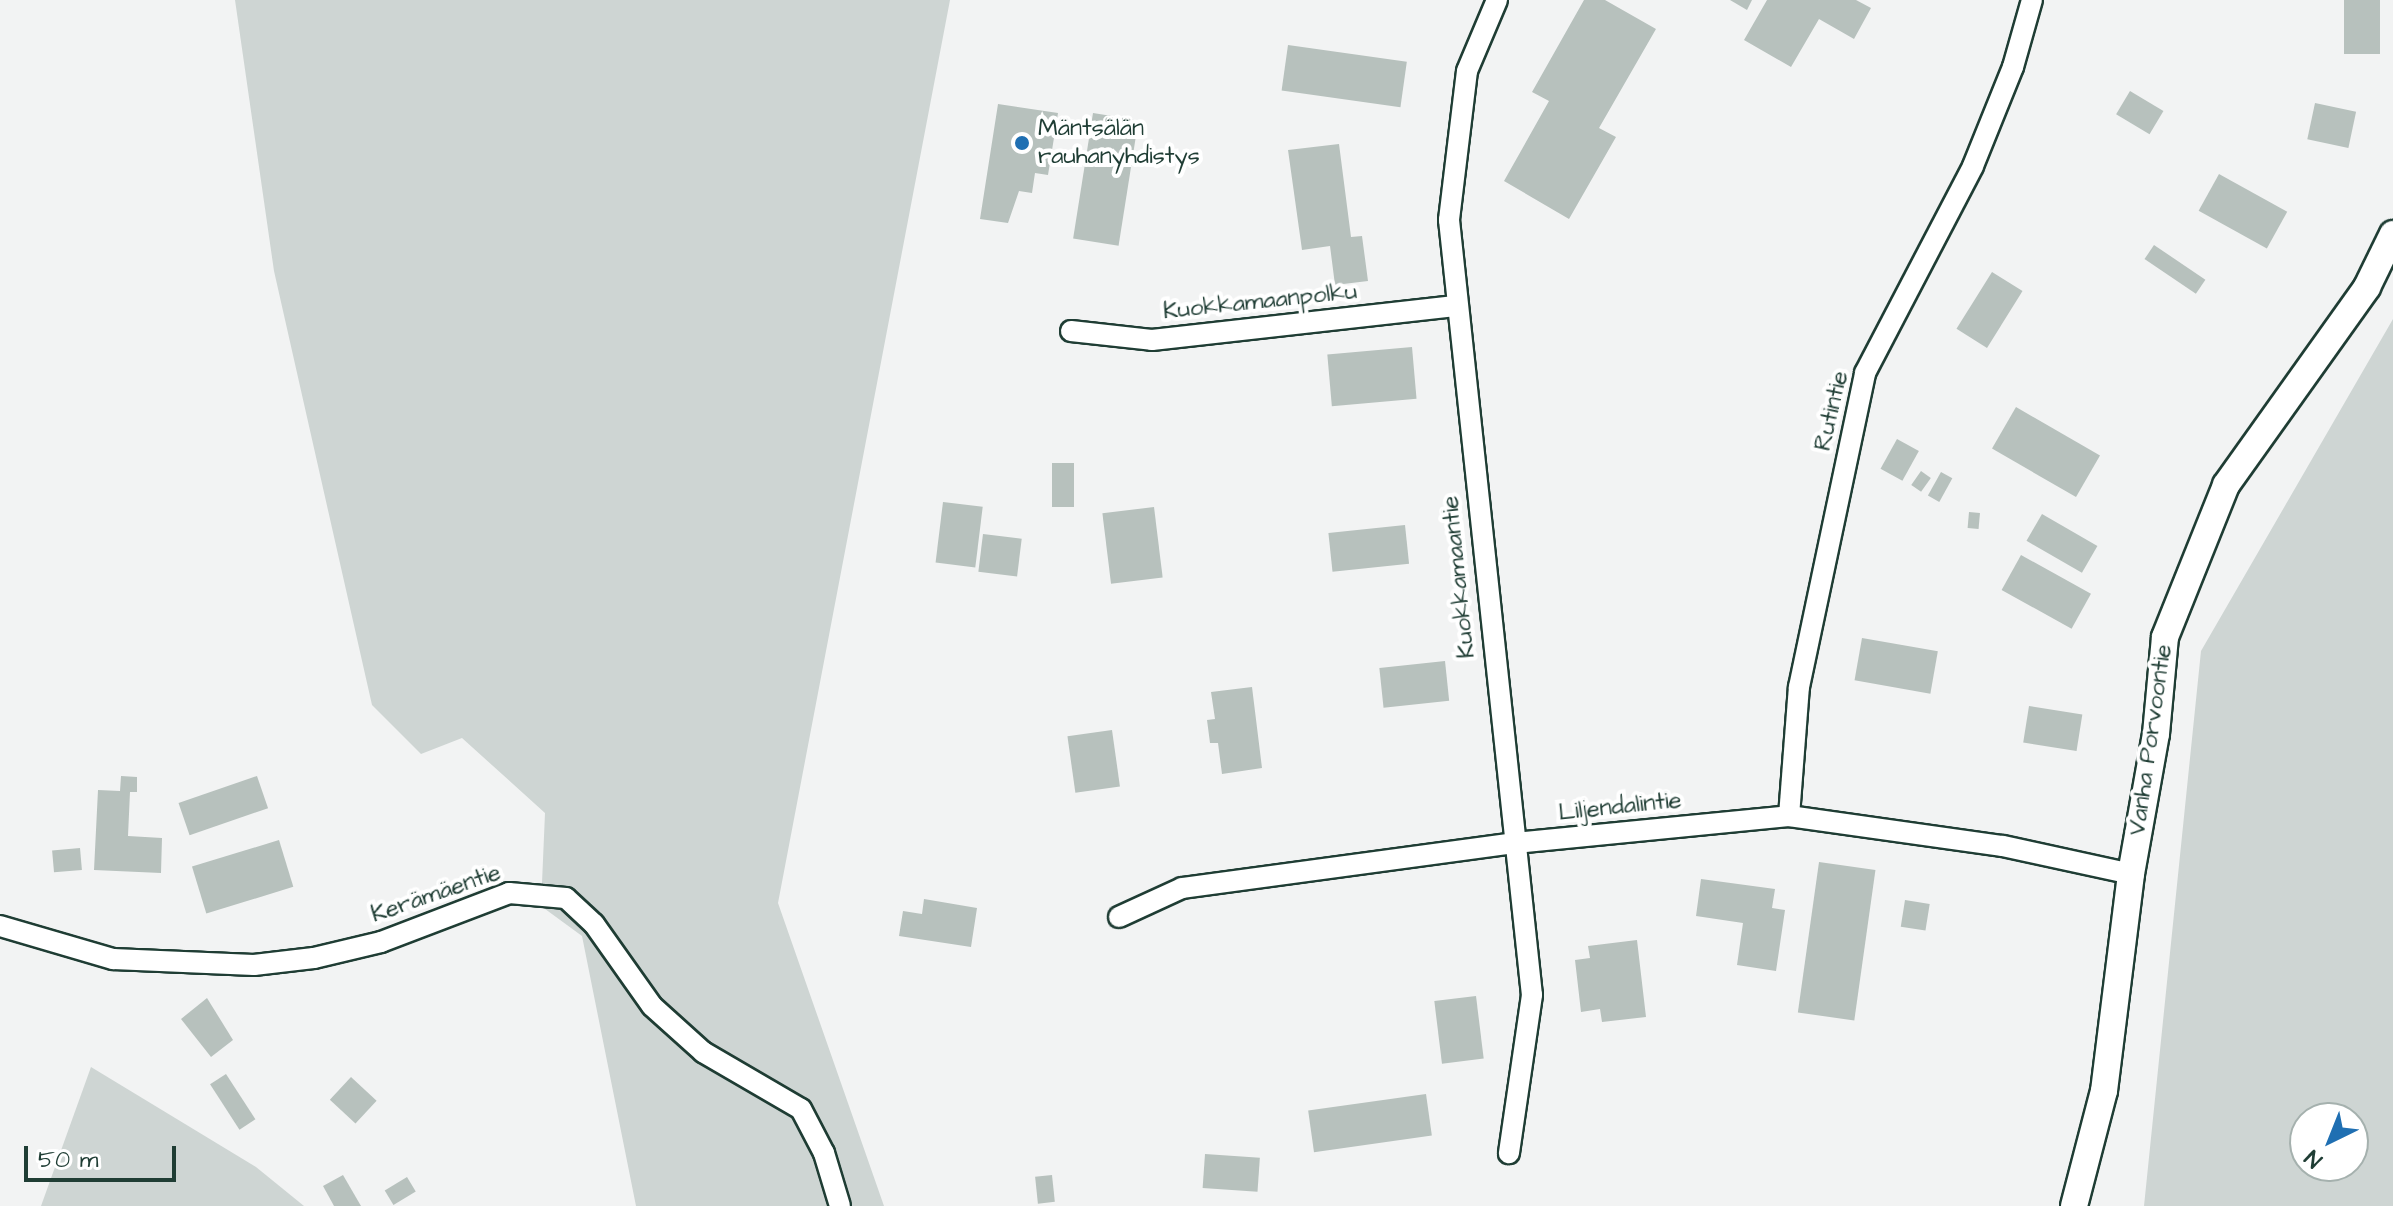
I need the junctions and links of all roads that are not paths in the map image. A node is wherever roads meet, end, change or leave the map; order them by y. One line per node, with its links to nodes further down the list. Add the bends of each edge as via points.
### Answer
1 (1497, 0): 4 (street, Kuokkamaantie, via 1467,71 1454,149 1449,220)
2 (2032, 0): 6 (street, Rutintie, via 2013,67 1973,166 1865,373 1799,687)
3 (2393, 234): 8 (main road, Vanha Porvoontie, via 2367,287 2226,485 2193,557 2165,637 2156,734)
4 (1455, 306): 5 (street, Kuokkamaanpolku, via 1152,340); 7 (street, Kuokkamaantie)
5 (1071, 331)
6 (1789, 816): 7 (street, Liljendalintie); 8 (street, Liljendalintie, via 2003,846)
7 (1515, 843): 9 (street, Liljendalintie, via 1182,888); 11 (street, Kuokkamaantie, via 1532,995)
8 (2131, 874): 13 (main road, Vanha Porvoontie, via 2104,1091)
9 (1119, 917)
10 (0, 926): 12 (street, Kerämäentie, via 113,959 254,965 381,942 509,893 566,898 594,924 652,1006 703,1052 801,1109 824,1153)
11 (1509, 1153)
12 (840, 1206)
13 (2074, 1206)

